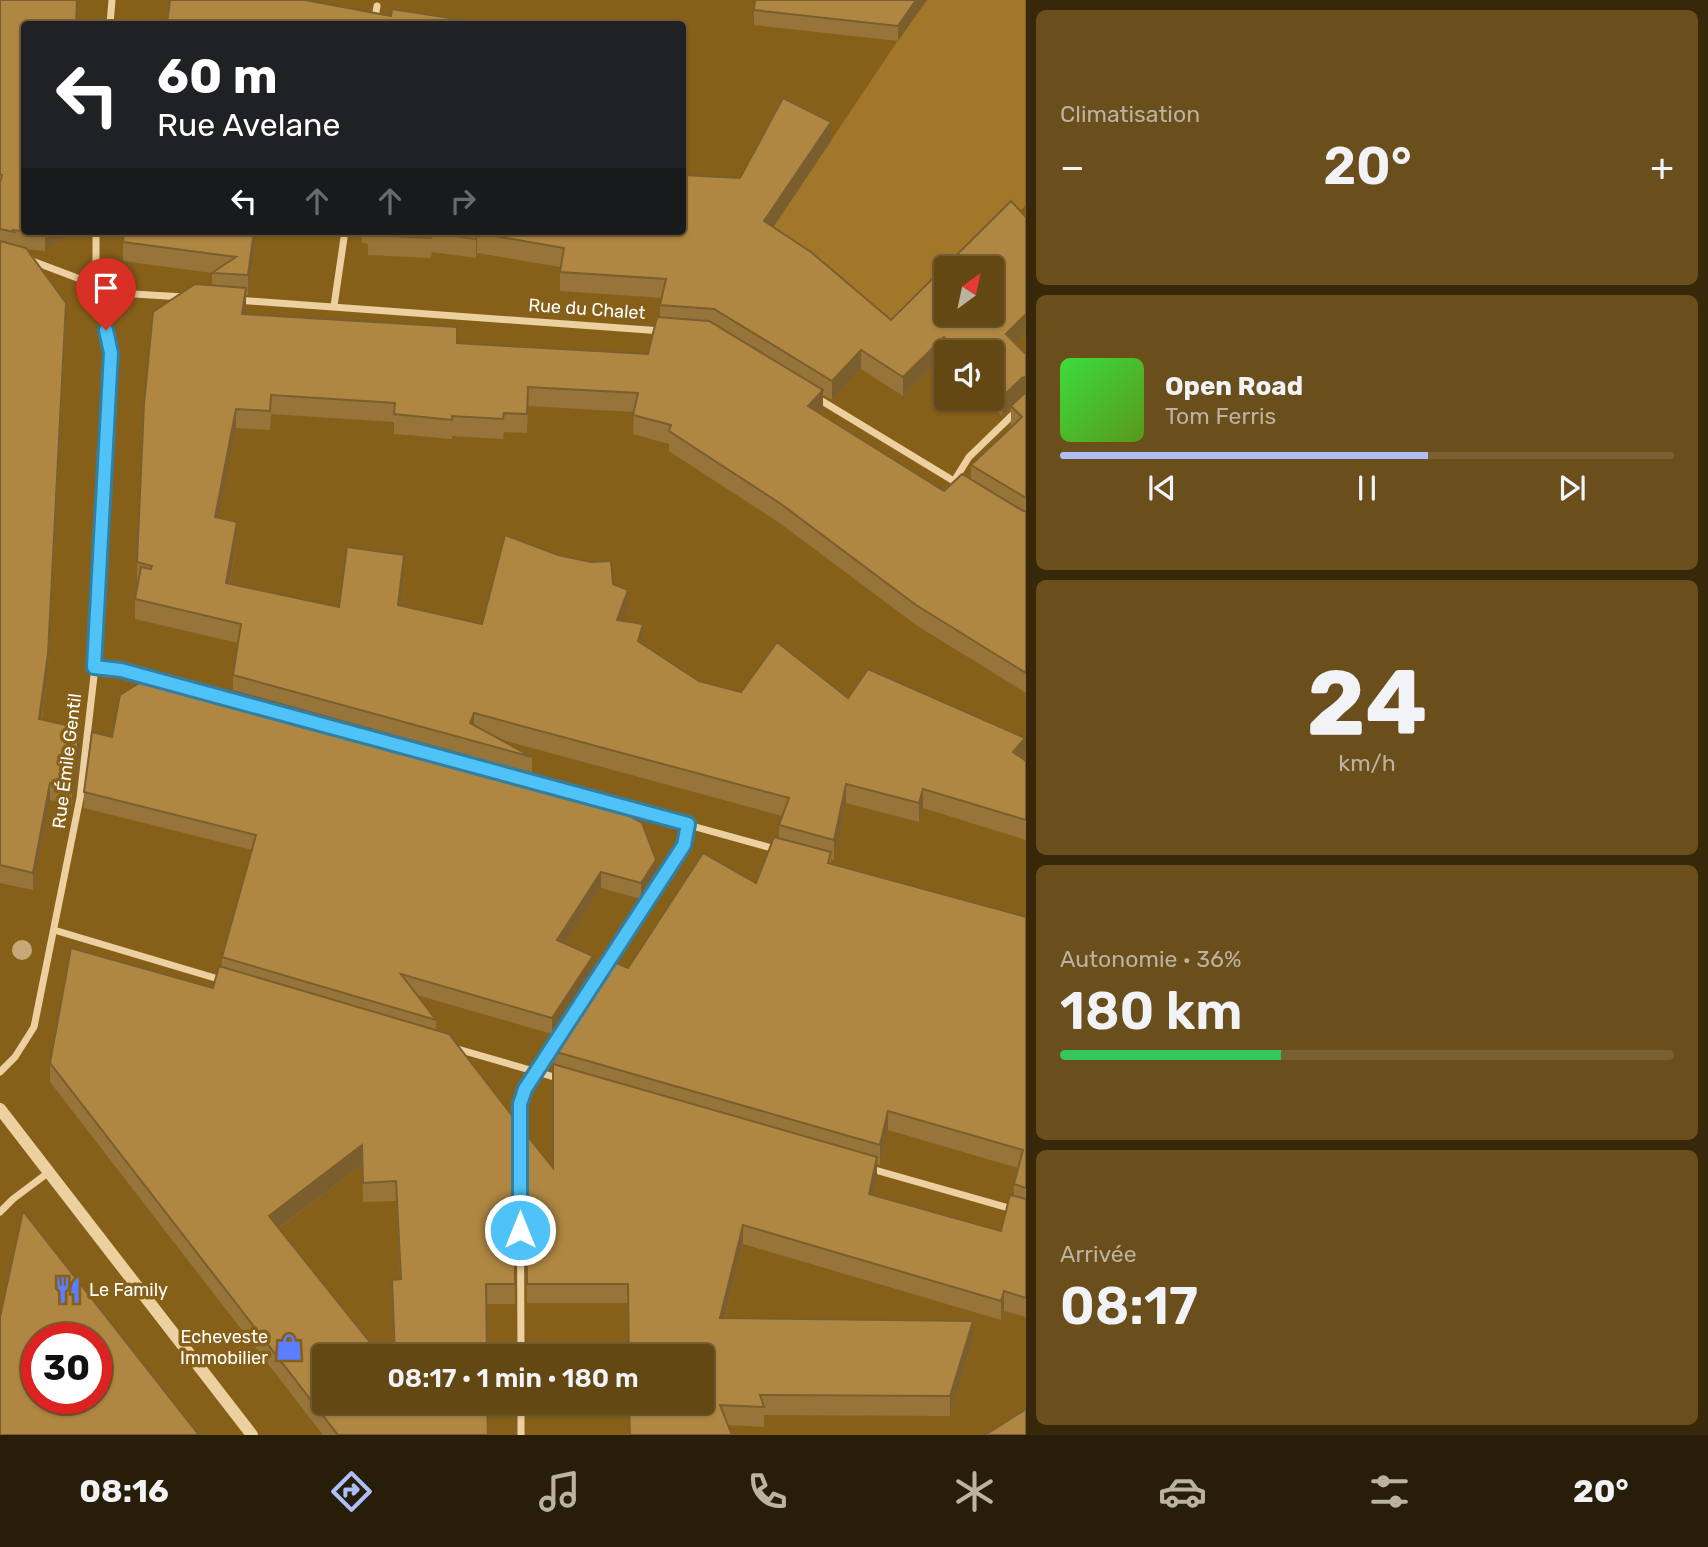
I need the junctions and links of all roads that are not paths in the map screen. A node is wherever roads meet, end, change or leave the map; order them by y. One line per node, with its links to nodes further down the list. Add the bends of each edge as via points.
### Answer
1 (112, 0): 3 (street)
2 (377, 6): 4 (street)
3 (110, 21)
4 (374, 21)
5 (96, 235): 8 (street, Rue Émile Gentil)
6 (344, 235): 11 (street)
7 (13, 255): 8 (street)
8 (96, 285): 9 (street, via 117,293); 17 (street, Rue Émile Gentil, via 111,353)
9 (198, 298)
10 (225, 299): 11 (street, Rue du Chalet)
11 (334, 306): 12 (street, Rue du Chalet)
12 (671, 331)
13 (804, 390): 15 (street)
14 (1026, 402): 15 (street, via 969,457)
15 (954, 481): 16 (street)
16 (966, 488)
17 (94, 667): 18 (street); 22 (street, Rue Émile Gentil, via 80,799)
18 (240, 702)
19 (596, 799): 20 (street)
20 (688, 824): 21 (street); 23 (street, via 684,845)
21 (792, 853)
22 (54, 930): 24 (street); 27 (street, Rue Émile Gentil, via 34,1027)
23 (601, 970)
24 (230, 982)
25 (564, 1027): 28 (street)
26 (442, 1045): 28 (street)
27 (0, 1072)
28 (535, 1072): 29 (street); 35 (street, via 520,1104)
29 (575, 1083)
30 (0, 1109): 32 (street)
31 (853, 1163): 34 (street)
32 (49, 1172): 33 (street); 37 (street)
33 (0, 1212)
34 (1026, 1213)
35 (521, 1344)
36 (521, 1414): 38 (street)
37 (253, 1435)
38 (521, 1435)

